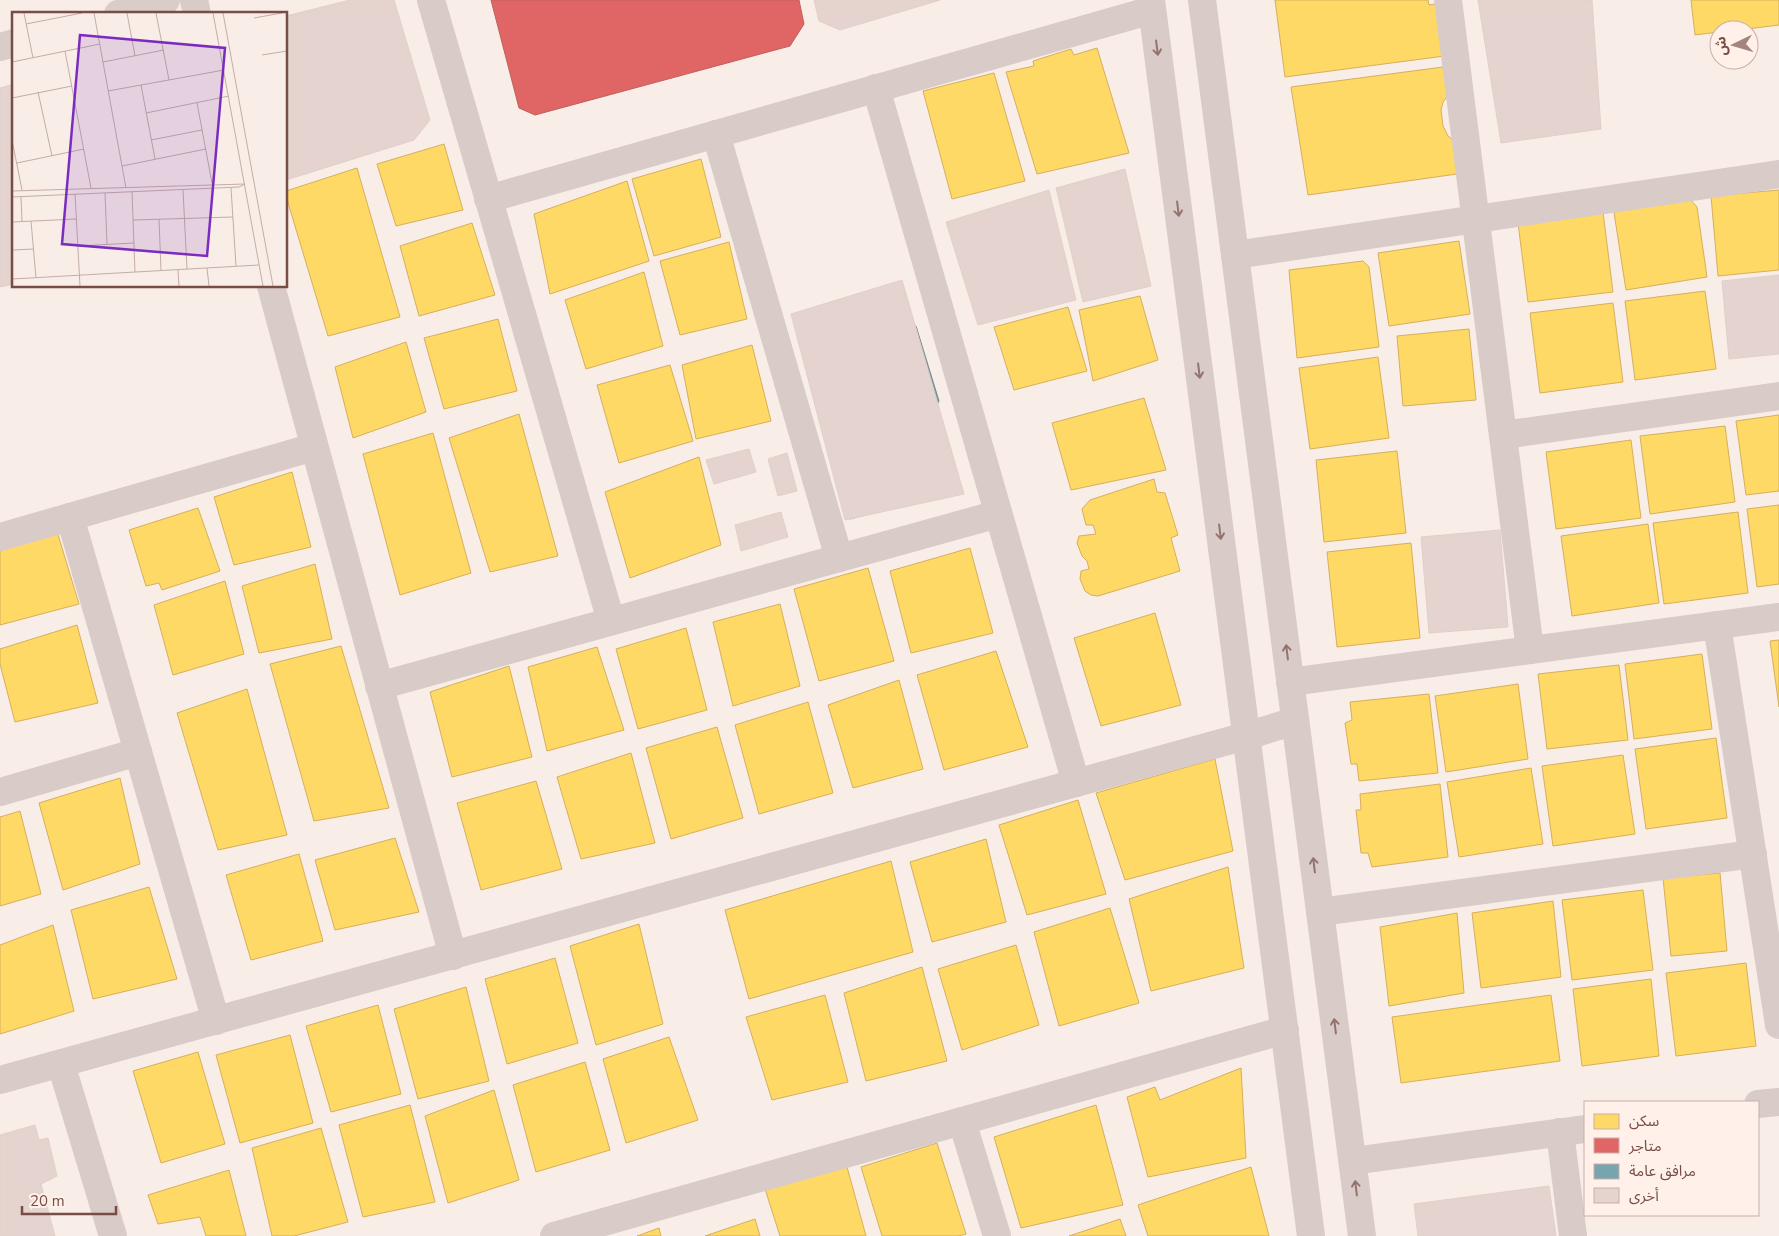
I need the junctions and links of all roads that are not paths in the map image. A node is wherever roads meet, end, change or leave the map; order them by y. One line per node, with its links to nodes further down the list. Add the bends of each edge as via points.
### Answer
1 (166, 0): 6 (main road)
2 (431, 0): 10 (street)
3 (1202, 0): 12 (street)
4 (1448, 0): 11 (street)
5 (1152, 5): 7 (street); 28 (street, one-way to 28)
6 (125, 12)
7 (876, 88): 8 (street); 17 (street)
8 (716, 134): 10 (street); 20 (street)
9 (1779, 174): 11 (street)
10 (488, 198): 22 (street)
11 (1476, 219): 12 (street); 15 (street)
12 (1235, 255): 25 (street, one-way to 12)
13 (272, 288): 16 (street)
14 (1779, 396): 15 (street)
15 (1503, 435): 24 (street)
16 (314, 447): 18 (street); 26 (street)
17 (998, 514): 20 (street); 30 (street)
18 (70, 517): 19 (street); 29 (street)
19 (0, 537)
20 (839, 558): 22 (street)
21 (1779, 617): 23 (street)
22 (611, 621): 26 (street)
23 (1718, 625): 24 (street); 32 (street)
24 (1530, 650): 25 (street)
25 (1290, 682): 27 (street)
26 (379, 686): 34 (street)
27 (1295, 721): 28 (street); 33 (street, one-way to 27)
28 (1246, 736): 30 (street); 37 (street)
29 (138, 752): 31 (street); 35 (street)
30 (1076, 783): 34 (street)
31 (0, 792)
32 (1752, 854): 33 (street); 36 (street)
33 (1320, 912): 44 (street, one-way to 33)
34 (452, 956): 35 (street)
35 (216, 1021): 38 (street)
36 (1779, 1024)
37 (1285, 1030): 42 (street); 48 (street)
38 (61, 1064): 39 (street); 45 (street)
39 (0, 1080)
40 (1779, 1102): 41 (street)
41 (1759, 1104)
42 (962, 1121): 46 (street); 47 (street)
43 (1573, 1130): 44 (street); 50 (street)
44 (1353, 1161): 49 (street, one-way to 44)
45 (112, 1236)
46 (554, 1236)
47 (997, 1236)
48 (1311, 1236)
49 (1362, 1236)
50 (1573, 1236)

